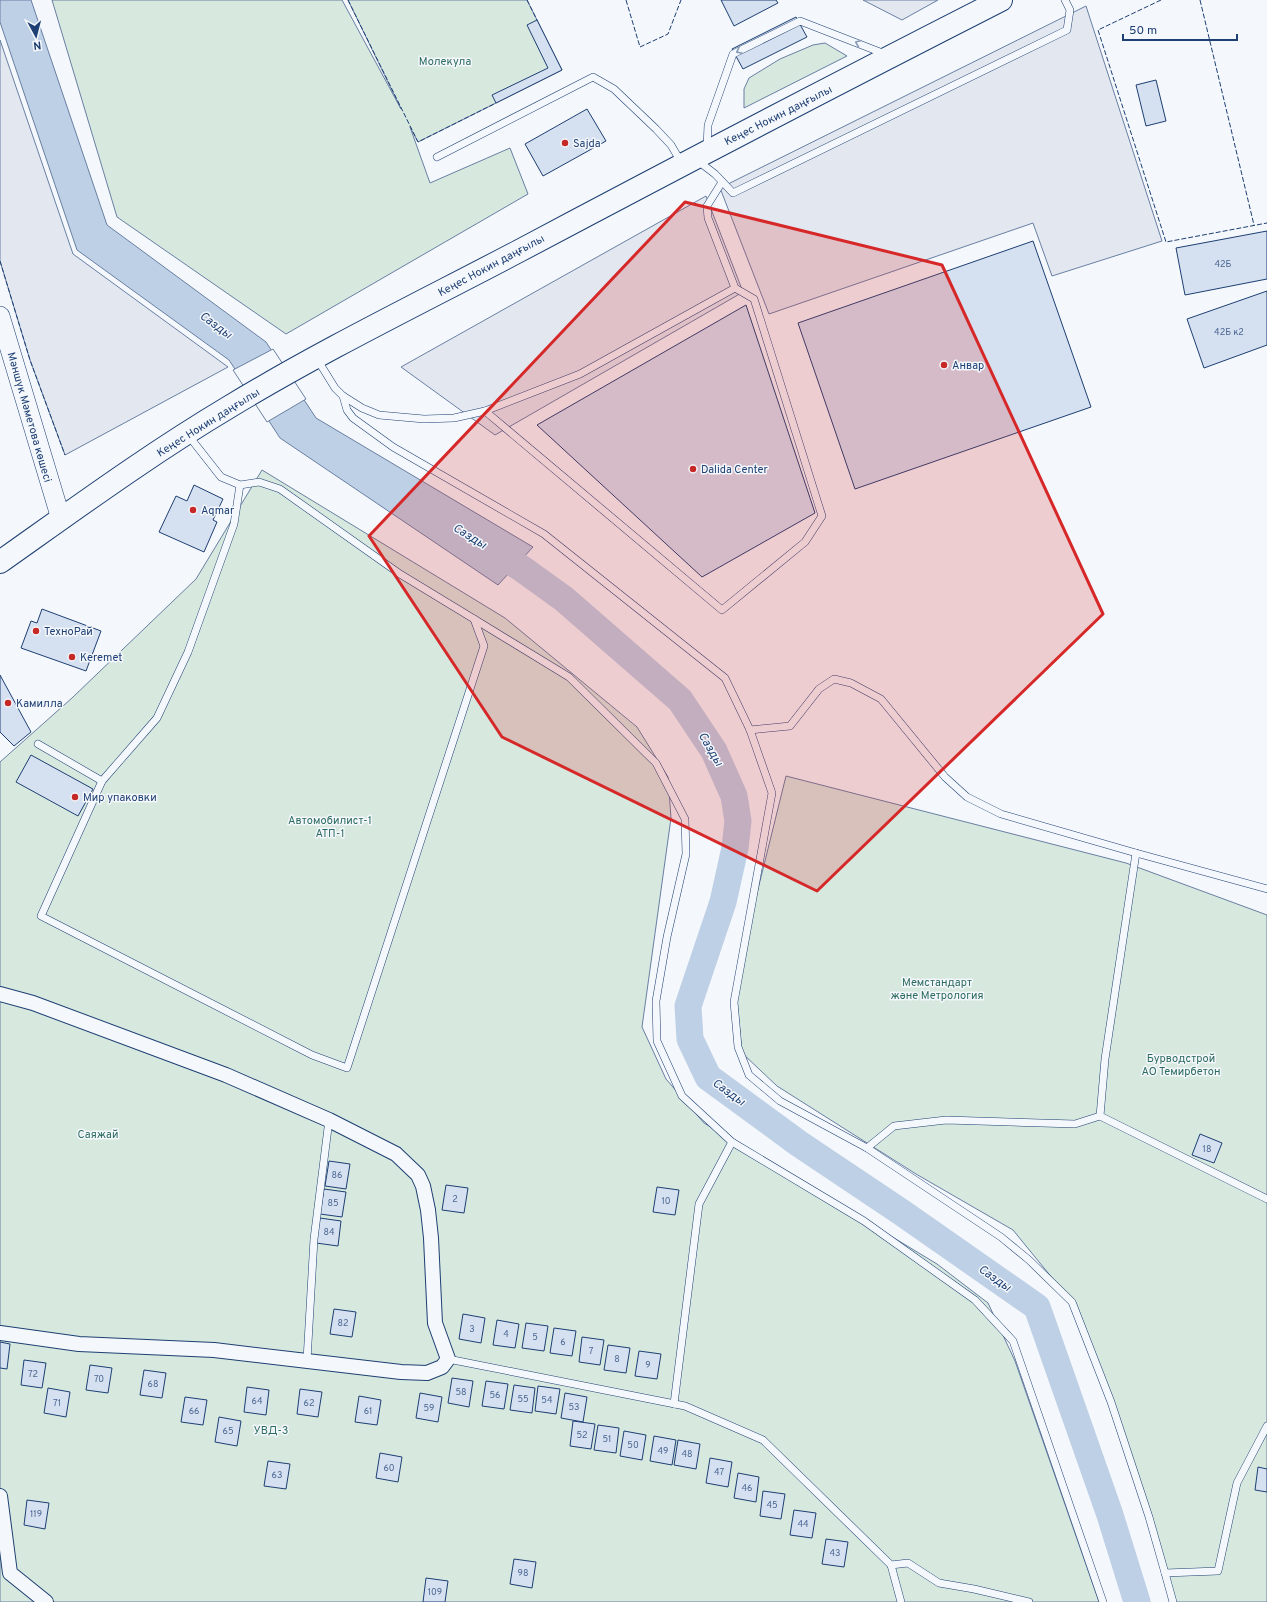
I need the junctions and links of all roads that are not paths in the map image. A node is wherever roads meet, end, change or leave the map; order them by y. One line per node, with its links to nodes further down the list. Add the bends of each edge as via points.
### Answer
1 (1001, 0): 3 (highway, Кеңес Нокин даңғылы)
2 (1065, 0): 6 (lane, via 1070,10 1067,30 732,193)
3 (895, 54): 5 (highway, Кеңес Нокин даңғылы); 5 (lane, one-way to 5, via 888,55 800,21 733,54)
4 (437, 157): 5 (lane, via 593,77 614,88 670,145)
5 (694, 158): 6 (lane); 9 (highway, Кеңес Нокин даңғылы)
6 (722, 182): 7 (lane, via 708,206 708,218)
7 (735, 288): 11 (lane, via 580,374); 11 (lane, via 754,299 822,516 805,542 722,610)
8 (0, 316): 14 (main road, Мәншүк Мәметова көшесі)
9 (308, 362): 10 (lane); 12 (highway, Кеңес Нокин даңғылы)
10 (343, 396): 11 (lane, via 379,415 424,419 454,418); 17 (lane, via 352,418 393,447 544,534 725,678)
11 (485, 411)
12 (187, 434): 13 (lane, via 221,476); 14 (highway, Кеңес Нокин даңғылы)
13 (240, 485): 16 (lane, via 259,482 280,489 400,574); 19 (lane, via 234,524 188,652 157,718)
14 (61, 519): 15 (highway, Кеңес Нокин даңғылы)
15 (0, 562)
16 (474, 619): 19 (lane, via 484,646 347,1068 312,1055 41,916); 25 (lane, via 569,677 656,763 685,819 686,854 667,937 656,1001 657,1041 682,1096)
17 (750, 730): 20 (lane, via 790,726 818,689 834,679 851,683 881,699 945,777 967,797 1001,814); 26 (lane, via 772,793 734,1002 738,1047 749,1075 780,1101)
18 (38, 744): 19 (lane)
19 (102, 781)
20 (1136, 853): 21 (lane); 23 (lane, via 1105,1060)
21 (1267, 889)
22 (0, 994): 24 (street, via 32,1003 226,1075)
23 (1100, 1116): 26 (lane, via 1075,1124 946,1120 894,1126); 27 (lane)
24 (329, 1120): 29 (lane, via 314,1239); 30 (street, via 396,1154 418,1175 428,1210 435,1323)
25 (732, 1142): 31 (lane, via 700,1204); 40 (lane, via 864,1221 975,1300 1012,1341)
26 (867, 1148): 36 (lane, via 1001,1237 1072,1302 1111,1402)
27 (1267, 1198)
28 (0, 1333): 29 (street, via 79,1344 214,1350)
29 (307, 1360): 30 (street, via 428,1373 442,1367)
30 (448, 1360): 31 (lane)
31 (674, 1404): 34 (lane, via 685,1406 763,1440)
32 (1267, 1426): 36 (lane, via 1237,1483 1218,1571)
33 (0, 1496): 35 (street)
34 (891, 1565): 38 (lane); 39 (lane, via 908,1564 938,1583 974,1588)
35 (5, 1570): 37 (street)
36 (1165, 1573): 41 (lane)
37 (46, 1602)
38 (901, 1602)
39 (1028, 1602)
40 (1103, 1602)
41 (1173, 1602)

